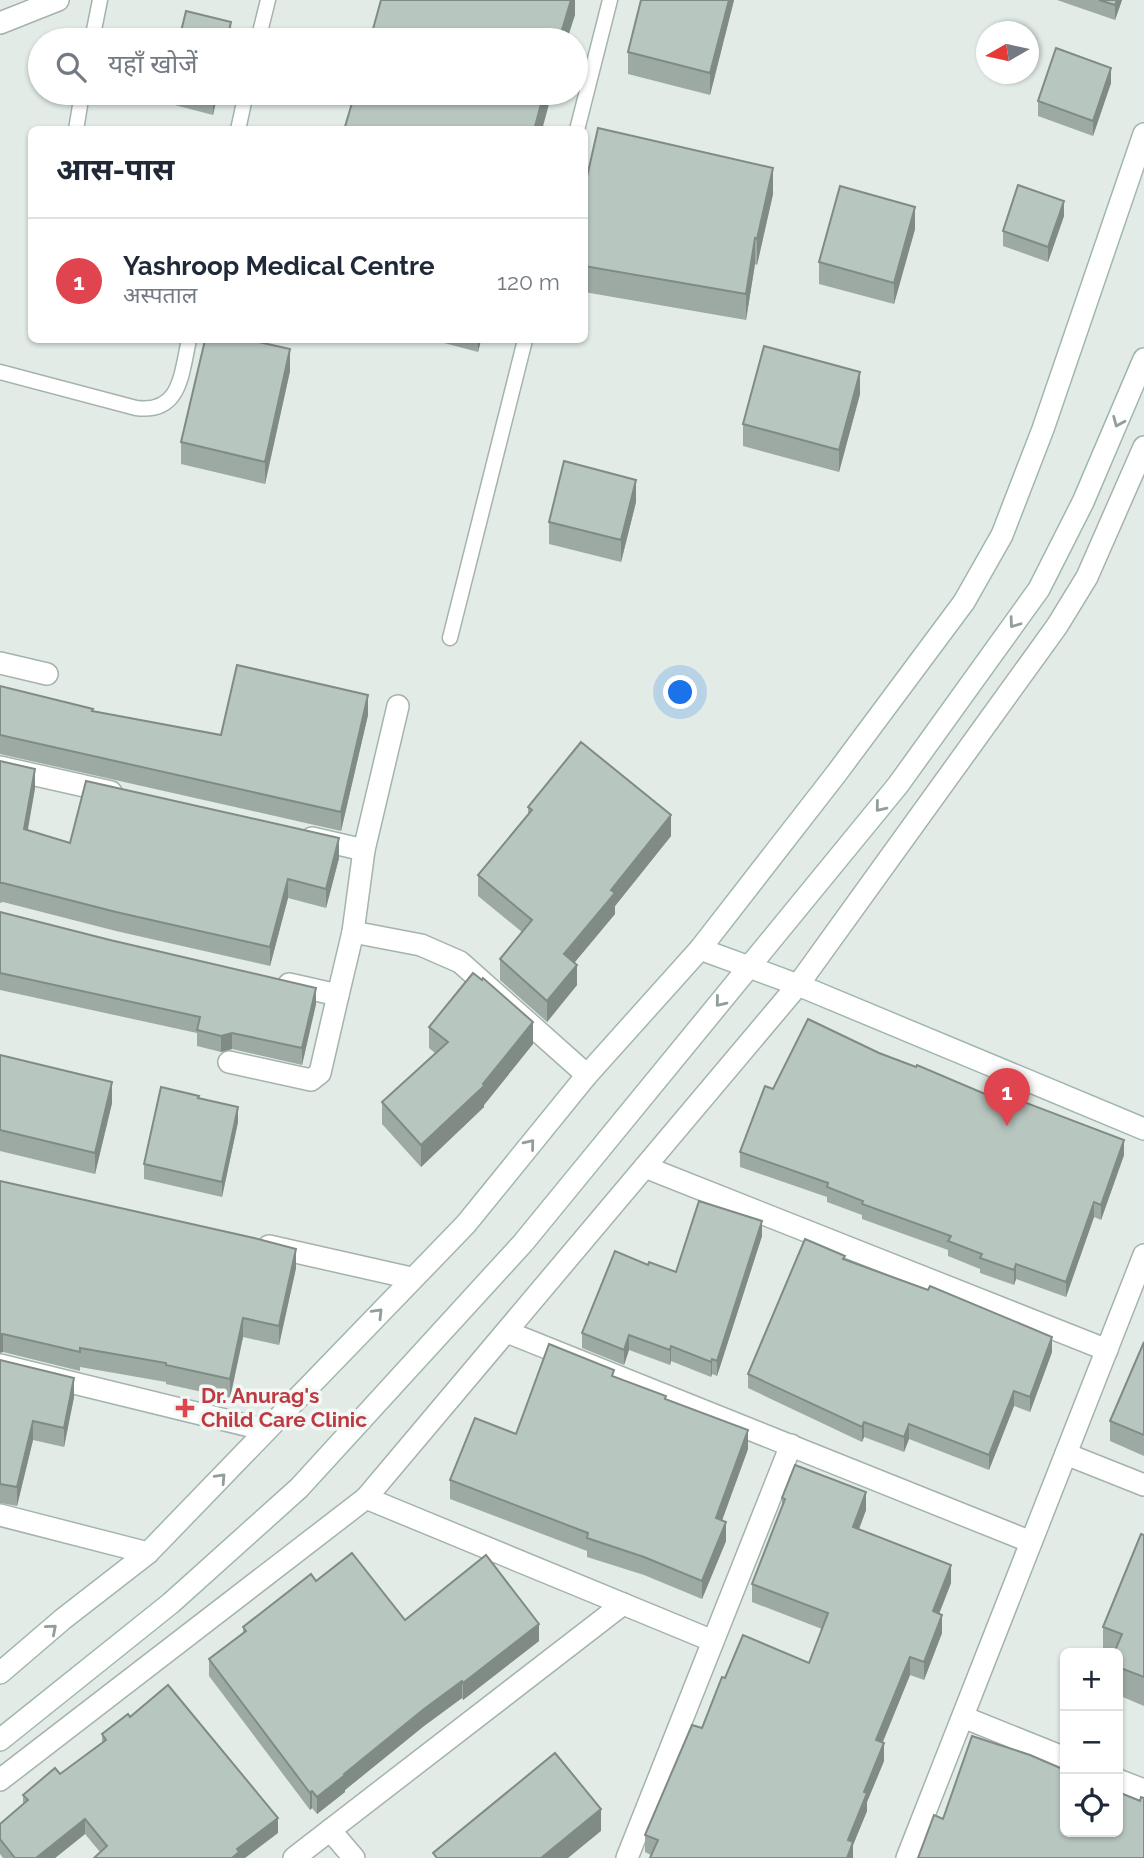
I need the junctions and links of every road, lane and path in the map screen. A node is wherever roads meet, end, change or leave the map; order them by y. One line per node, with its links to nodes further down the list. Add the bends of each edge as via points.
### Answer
1 (58, 0): 5 (street)
2 (100, 0): 6 (lane)
3 (268, 0): 7 (lane)
4 (610, 0): 8 (lane)
5 (0, 23)
6 (94, 28)
7 (261, 28)
8 (588, 87)
9 (80, 105): 12 (lane)
10 (243, 105): 13 (lane)
11 (583, 105): 14 (lane)
12 (77, 126)
13 (239, 126)
14 (578, 126)
15 (1144, 134): 30 (street, via 1002,535 964,602)
16 (188, 343): 19 (lane, via 172,399 148,410)
17 (524, 343): 21 (lane)
18 (1143, 365): 31 (street, one-way to 31, via 1039,589 898,785)
19 (0, 372)
20 (1144, 447): 33 (street, via 1087,578 1057,626)
21 (450, 638)
22 (0, 663): 23 (street)
23 (47, 674)
24 (398, 706): 28 (street)
25 (0, 766): 26 (street)
26 (129, 796)
27 (286, 832): 28 (street)
28 (364, 850): 29 (street)
29 (353, 932): 34 (street); 36 (street, via 421,945 460,962)
30 (700, 949): 31 (street); 36 (street)
31 (749, 967): 33 (street); 57 (street, one-way to 57, via 523,1243 299,1488 171,1604)
32 (272, 980): 34 (street)
33 (799, 985): 37 (street); 38 (street)
34 (338, 995): 35 (street, via 320,1073 311,1080)
35 (229, 1062)
36 (587, 1075): 41 (street, one-way to 36, via 466,1224)
37 (1144, 1129)
38 (645, 1167): 42 (street); 43 (street)
39 (252, 1242): 41 (street)
40 (1144, 1255): 43 (street)
41 (411, 1278): 45 (street, one-way to 41)
42 (507, 1332): 46 (street); 49 (street)
43 (1107, 1350): 47 (street)
44 (0, 1365): 45 (street)
45 (266, 1430): 52 (street, one-way to 45)
46 (791, 1446): 51 (street); 54 (street)
47 (1066, 1454): 48 (street); 51 (street)
48 (1144, 1485)
49 (366, 1498): 53 (street); 59 (street)
50 (0, 1514): 52 (street)
51 (1031, 1542): 56 (street)
52 (148, 1553): 55 (street, one-way to 52)
53 (623, 1604): 54 (street); 62 (street)
54 (713, 1642): 65 (street)
55 (0, 1673)
56 (962, 1717): 58 (street); 66 (street)
57 (0, 1740)
58 (1060, 1756)
59 (0, 1780)
60 (1123, 1782): 61 (street)
61 (1144, 1790)
62 (330, 1830): 63 (street); 64 (street)
63 (294, 1858)
64 (354, 1858)
65 (627, 1858)
66 (907, 1858)

